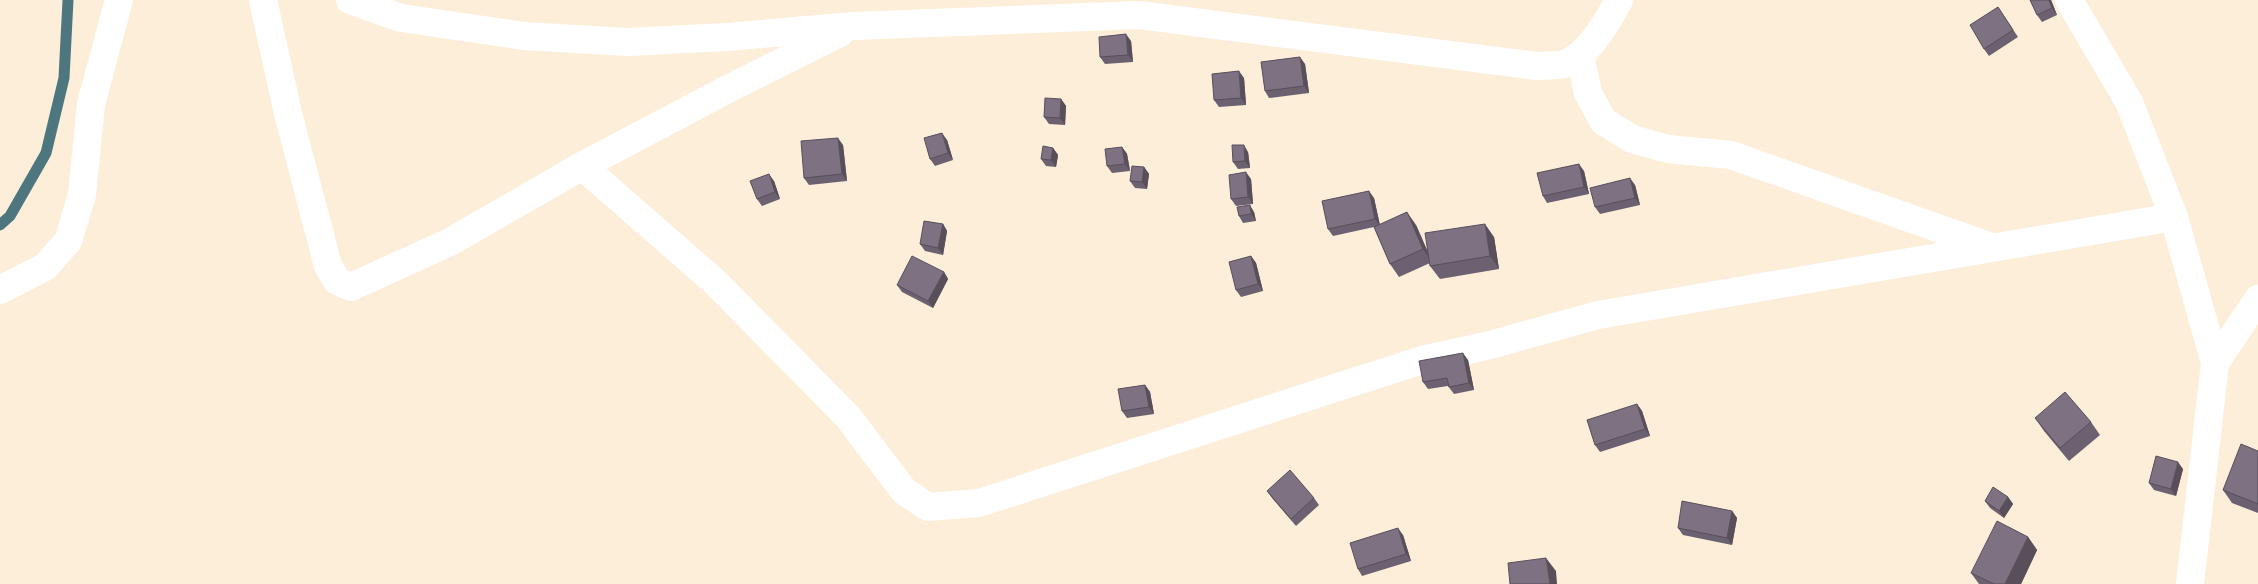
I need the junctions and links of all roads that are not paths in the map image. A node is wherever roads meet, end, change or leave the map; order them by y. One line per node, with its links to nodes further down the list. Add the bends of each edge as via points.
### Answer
1 (119, 0): 12 (street, via 91,104 82,195 68,241 45,267)
2 (263, 0): 9 (street, via 328,266 337,281 351,287 450,242)
3 (350, 0): 7 (street, via 401,18 524,36 628,42)
4 (1619, 0): 8 (street, via 1608,22)
5 (2070, 0): 10 (street, via 2129,102)
6 (1140, 7): 7 (street); 8 (street, via 1537,66 1564,64)
7 (854, 26): 9 (street)
8 (1580, 56): 11 (street, via 1588,93 1603,121 1632,139 1668,148 1731,155)
9 (582, 166): 11 (street, via 715,282 848,417 904,492 928,507 979,503 1422,360 1598,315)
10 (2174, 218): 11 (street); 14 (street)
11 (1992, 248)
12 (0, 290)
13 (2258, 299): 14 (street)
14 (2215, 363): 15 (street)
15 (2190, 584)

